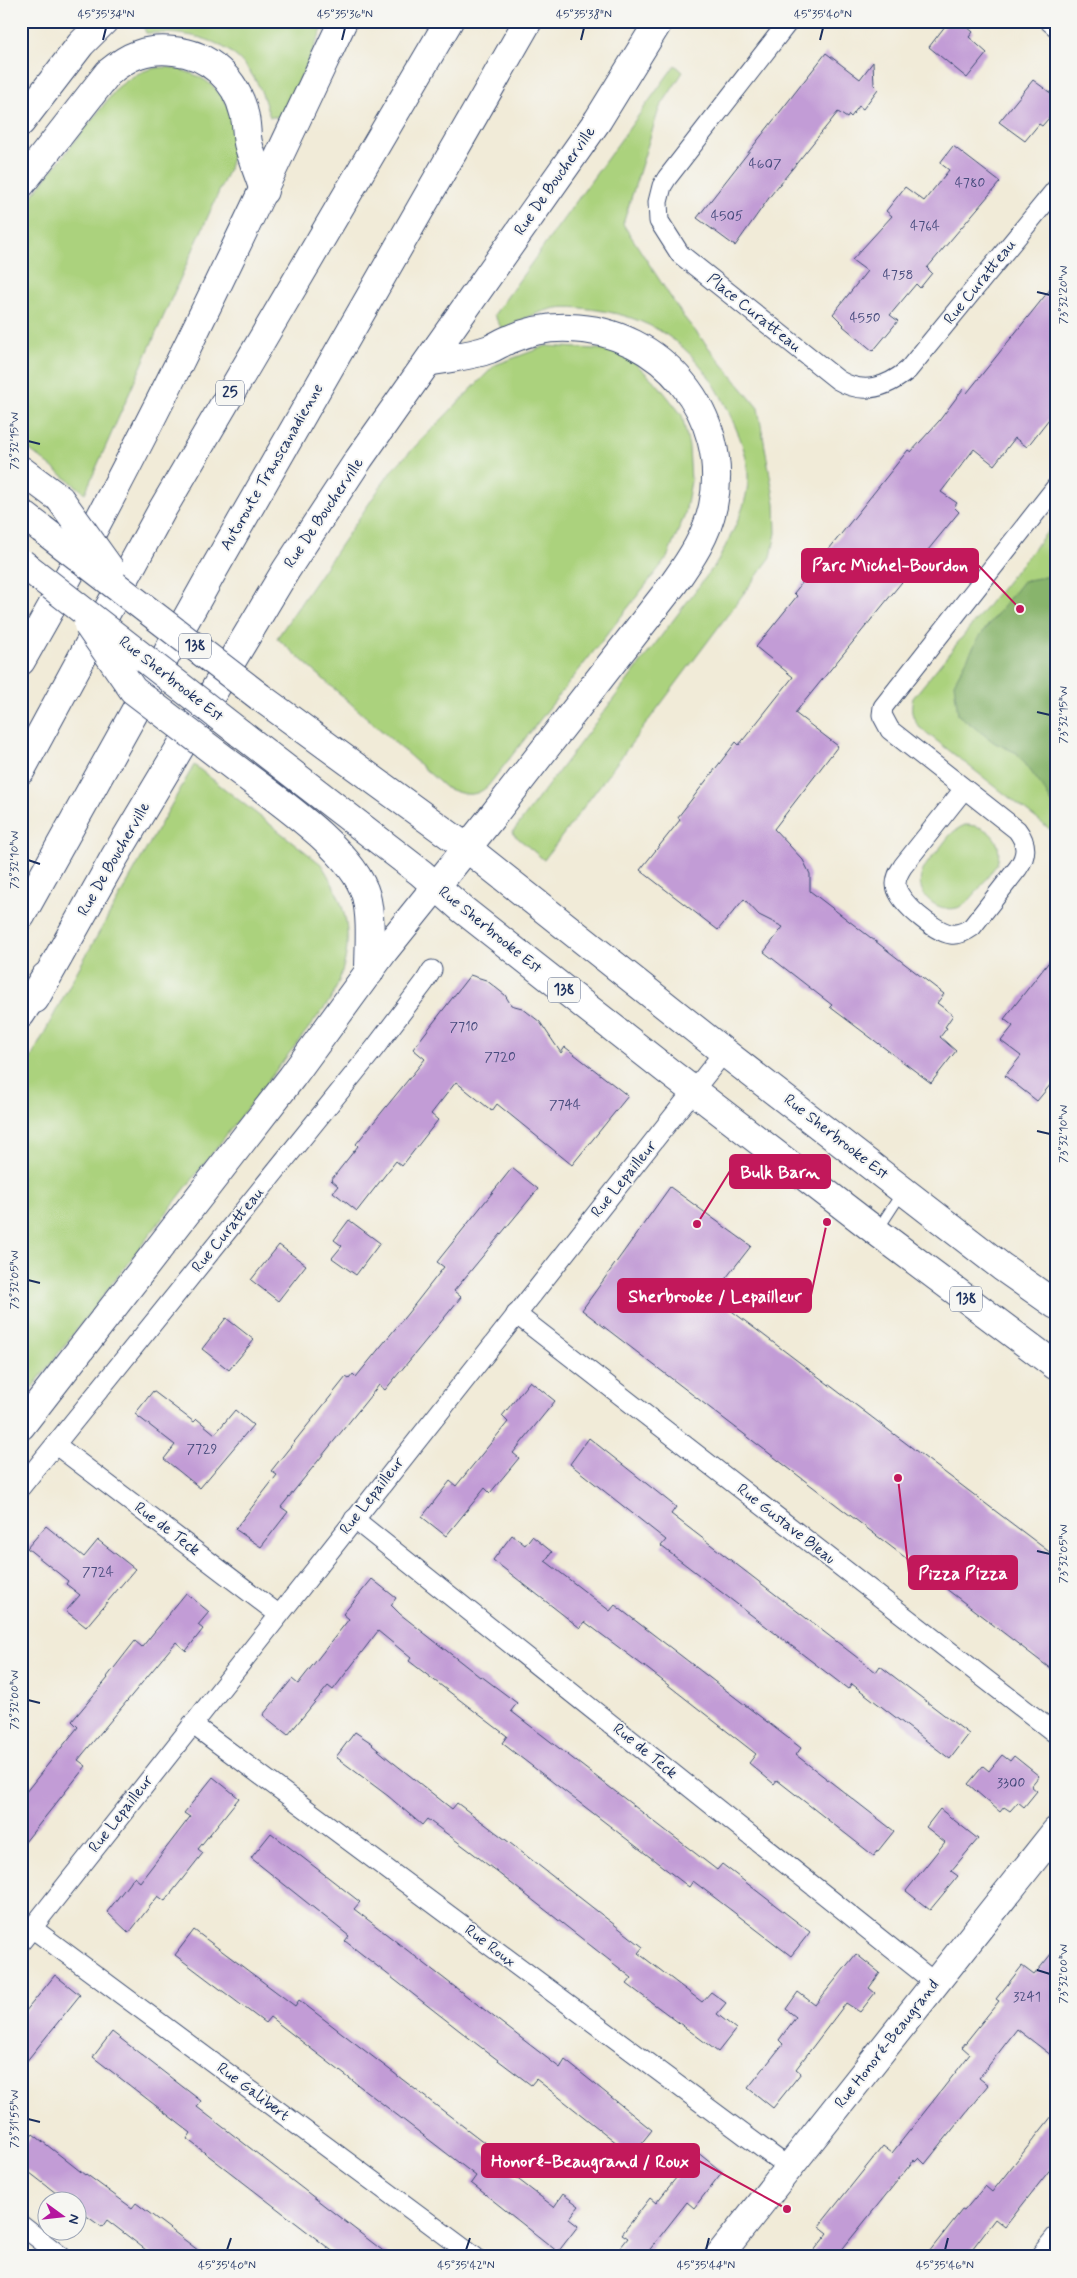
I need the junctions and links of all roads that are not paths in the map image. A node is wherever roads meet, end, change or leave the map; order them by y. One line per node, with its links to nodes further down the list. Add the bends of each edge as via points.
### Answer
1 (104, 21): 9 (main road, via 81,44)
2 (343, 21): 12 (main road)
3 (449, 21): 22 (main road, 25, via 162,510)
4 (528, 21): 26 (main road, Autoroute Transcanadienne, via 218,562)
5 (659, 21): 13 (main road, Rue De Boucherville, via 594,126)
6 (789, 21): 14 (street, Place Curatteau, via 667,178 658,202 659,221 671,243 689,262 849,387 873,389)
7 (1049, 21): 8 (street)
8 (1056, 27)
9 (21, 122)
10 (21, 184): 12 (main road, via 108,74 135,54 163,50 200,57 229,80 239,97 248,142)
11 (1056, 189): 14 (street, Rue Curatteau)
12 (264, 191): 21 (main road, via 127,469)
13 (428, 362): 24 (main road, via 490,349 525,333 553,328 589,330 622,338 662,360 687,387 708,432 715,470 711,515 695,553); 29 (main road, Rue De Boucherville, via 328,505 271,594)
14 (903, 374)
15 (21, 470): 19 (main road, bridge, via 60,499)
16 (1056, 487): 23 (street, via 883,707 882,715 890,730)
17 (32, 521): 19 (main road, Rue Sherbrooke Est / 138, bridge)
18 (22, 563): 20 (main road, Rue Sherbrooke Est / 138, bridge)
19 (129, 596): 24 (main road, Rue Sherbrooke Est / 138, bridge, via 260,697)
20 (71, 602): 25 (main road, Rue Sherbrooke Est / 138, bridge); 28 (main road, bridge, via 133,690 319,834 353,871 368,909)
21 (21, 662)
22 (21, 770)
23 (964, 789): 23 (street, via 1017,830 1026,849 1018,868 972,927 953,935 934,927 904,902 896,885 903,866)
24 (467, 848): 25 (main road); 32 (main road, Rue Sherbrooke Est / 138)
25 (436, 886): 28 (main road); 33 (main road, Rue Sherbrooke Est / 138)
26 (21, 916)
27 (432, 970): 40 (street, Rue Curatteau, via 374,1049)
28 (369, 973): 39 (main road)
29 (46, 977): 30 (main road); 31 (main road, Rue De Boucherville)
30 (21, 1014)
31 (21, 1026)
32 (724, 1052): 33 (street, Rue Lepailleur); 34 (main road, Rue Sherbrooke Est / 138)
33 (695, 1090): 35 (main road, Rue Sherbrooke Est / 138); 37 (street, Rue Lepailleur)
34 (904, 1190): 35 (lane); 36 (main road, Rue Sherbrooke Est / 138, via 1002,1267)
35 (877, 1232): 38 (main road, Rue Sherbrooke Est / 138)
36 (1056, 1304)
37 (516, 1314): 42 (street, Rue Lepailleur); 45 (street, Rue Gustave Bleau)
38 (1056, 1366)
39 (21, 1426)
40 (56, 1444): 41 (street, Rue Curatteau); 43 (street, Rue de Teck)
41 (21, 1487)
42 (354, 1519): 43 (street, Rue Lepailleur); 48 (street, Rue de Teck)
43 (278, 1614): 44 (street, Rue Lepailleur)
44 (192, 1724): 47 (street, Rue Lepailleur); 49 (street, Rue Roux)
45 (1056, 1734)
46 (1056, 1831): 48 (main road, Rue Honoré-Beaugrand)
47 (27, 1935): 53 (street, Rue Galibert)
48 (935, 1983): 49 (main road, Rue Honoré-Beaugrand)
49 (789, 2168): 54 (main road, Rue Honoré-Beaugrand)
50 (21, 2225): 52 (street)
51 (1056, 2236): 55 (street)
52 (62, 2257)
53 (475, 2257)
54 (718, 2257)
55 (1039, 2257)

